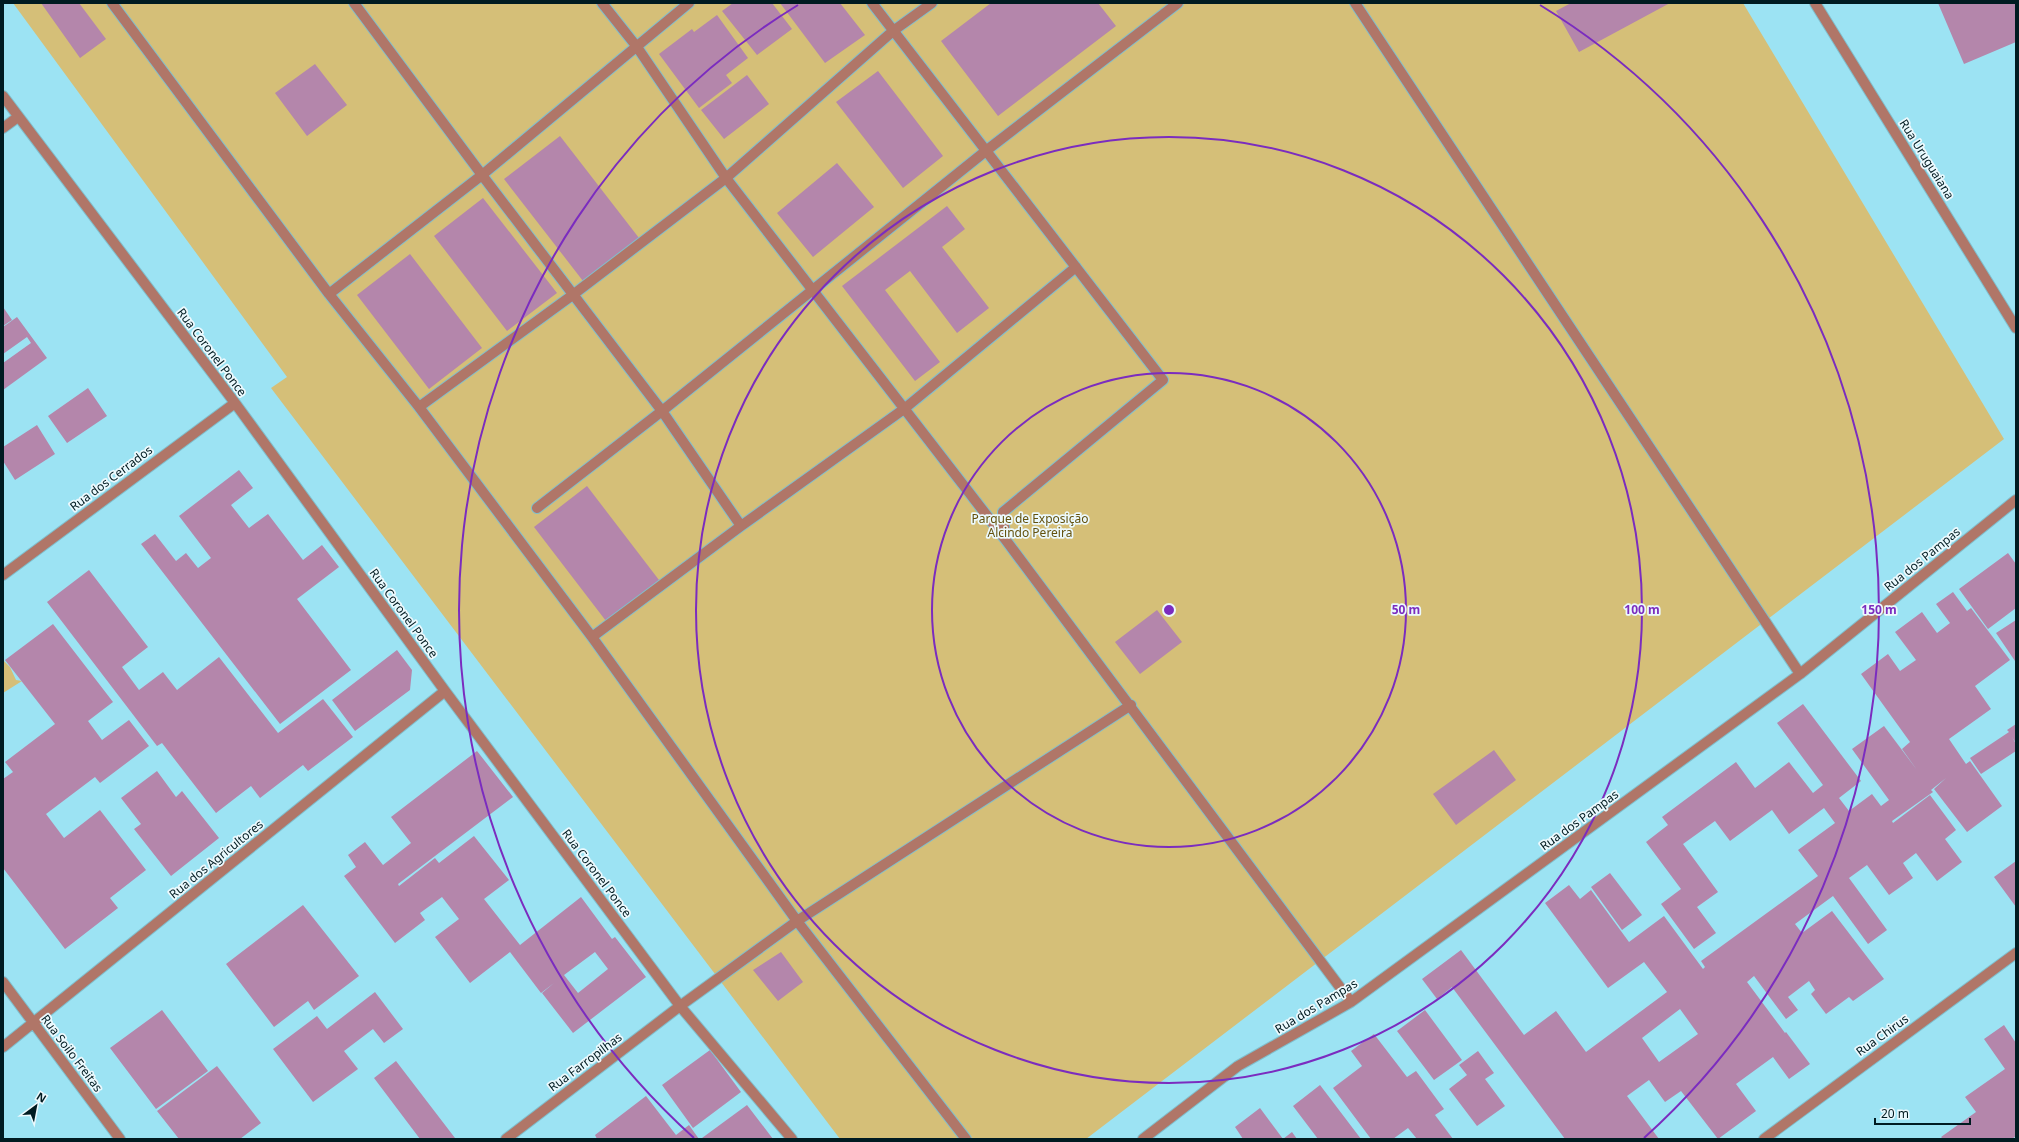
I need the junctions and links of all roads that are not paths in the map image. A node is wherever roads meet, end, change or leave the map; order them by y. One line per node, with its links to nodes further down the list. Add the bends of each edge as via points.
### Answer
1 (112, 3): 20 (street)
2 (354, 3): 16 (street)
3 (602, 3): 11 (street)
4 (689, 3): 11 (street)
5 (872, 3): 10 (street)
6 (932, 3): 10 (street)
7 (1178, 3): 15 (street)
8 (1355, 3): 33 (street)
9 (1815, 3): 22 (street, Rua Uruguaiana)
10 (893, 32): 15 (street); 17 (street)
11 (637, 48): 16 (street); 17 (street)
12 (3, 96): 13 (street, Rua Coronel Ponce)
13 (18, 118): 14 (street); 23 (street, Rua Coronel Ponce)
14 (3, 128)
15 (987, 150): 18 (street); 19 (street)
16 (482, 175): 20 (street); 21 (street)
17 (726, 178): 19 (street); 21 (street)
18 (1076, 267): 25 (street); 30 (street, via 1163,380 1003,512)
19 (813, 290): 25 (street); 26 (street)
20 (329, 294): 24 (street)
21 (574, 294): 24 (street); 26 (street)
22 (2016, 328)
23 (235, 403): 31 (street, Rua dos Cerrados); 34 (street, Rua Coronel Ponce)
24 (420, 407): 32 (street)
25 (904, 409): 29 (street); 30 (street)
26 (662, 411): 28 (street); 29 (street)
27 (2016, 500): 33 (street, Rua dos Pampas)
28 (537, 508)
29 (741, 526): 32 (street)
30 (1005, 538): 35 (street)
31 (3, 575)
32 (592, 637): 36 (street)
33 (1800, 674): 39 (street, Rua dos Pampas)
34 (445, 691): 40 (street, Rua Coronel Ponce); 41 (street, Rua dos Agricultores)
35 (1131, 705): 36 (street, Rua Farropilhas); 39 (street)
36 (797, 921): 40 (street, Rua Farropilhas); 46 (street)
37 (2016, 953): 48 (street, Rua Chirus)
38 (3, 982): 41 (street, Rua Soilo Freitas)
39 (1351, 1002): 47 (street, Rua dos Pampas, via 1238,1066)
40 (680, 1006): 44 (street, Rua Farropilhas); 45 (street, Rua Coronel Ponce)
41 (34, 1023): 42 (street, Rua dos Agricultores); 43 (street, Rua Soilo Freitas)
42 (3, 1047)
43 (120, 1139)
44 (506, 1139)
45 (792, 1139)
46 (966, 1139)
47 (1143, 1139)
48 (1764, 1139)

